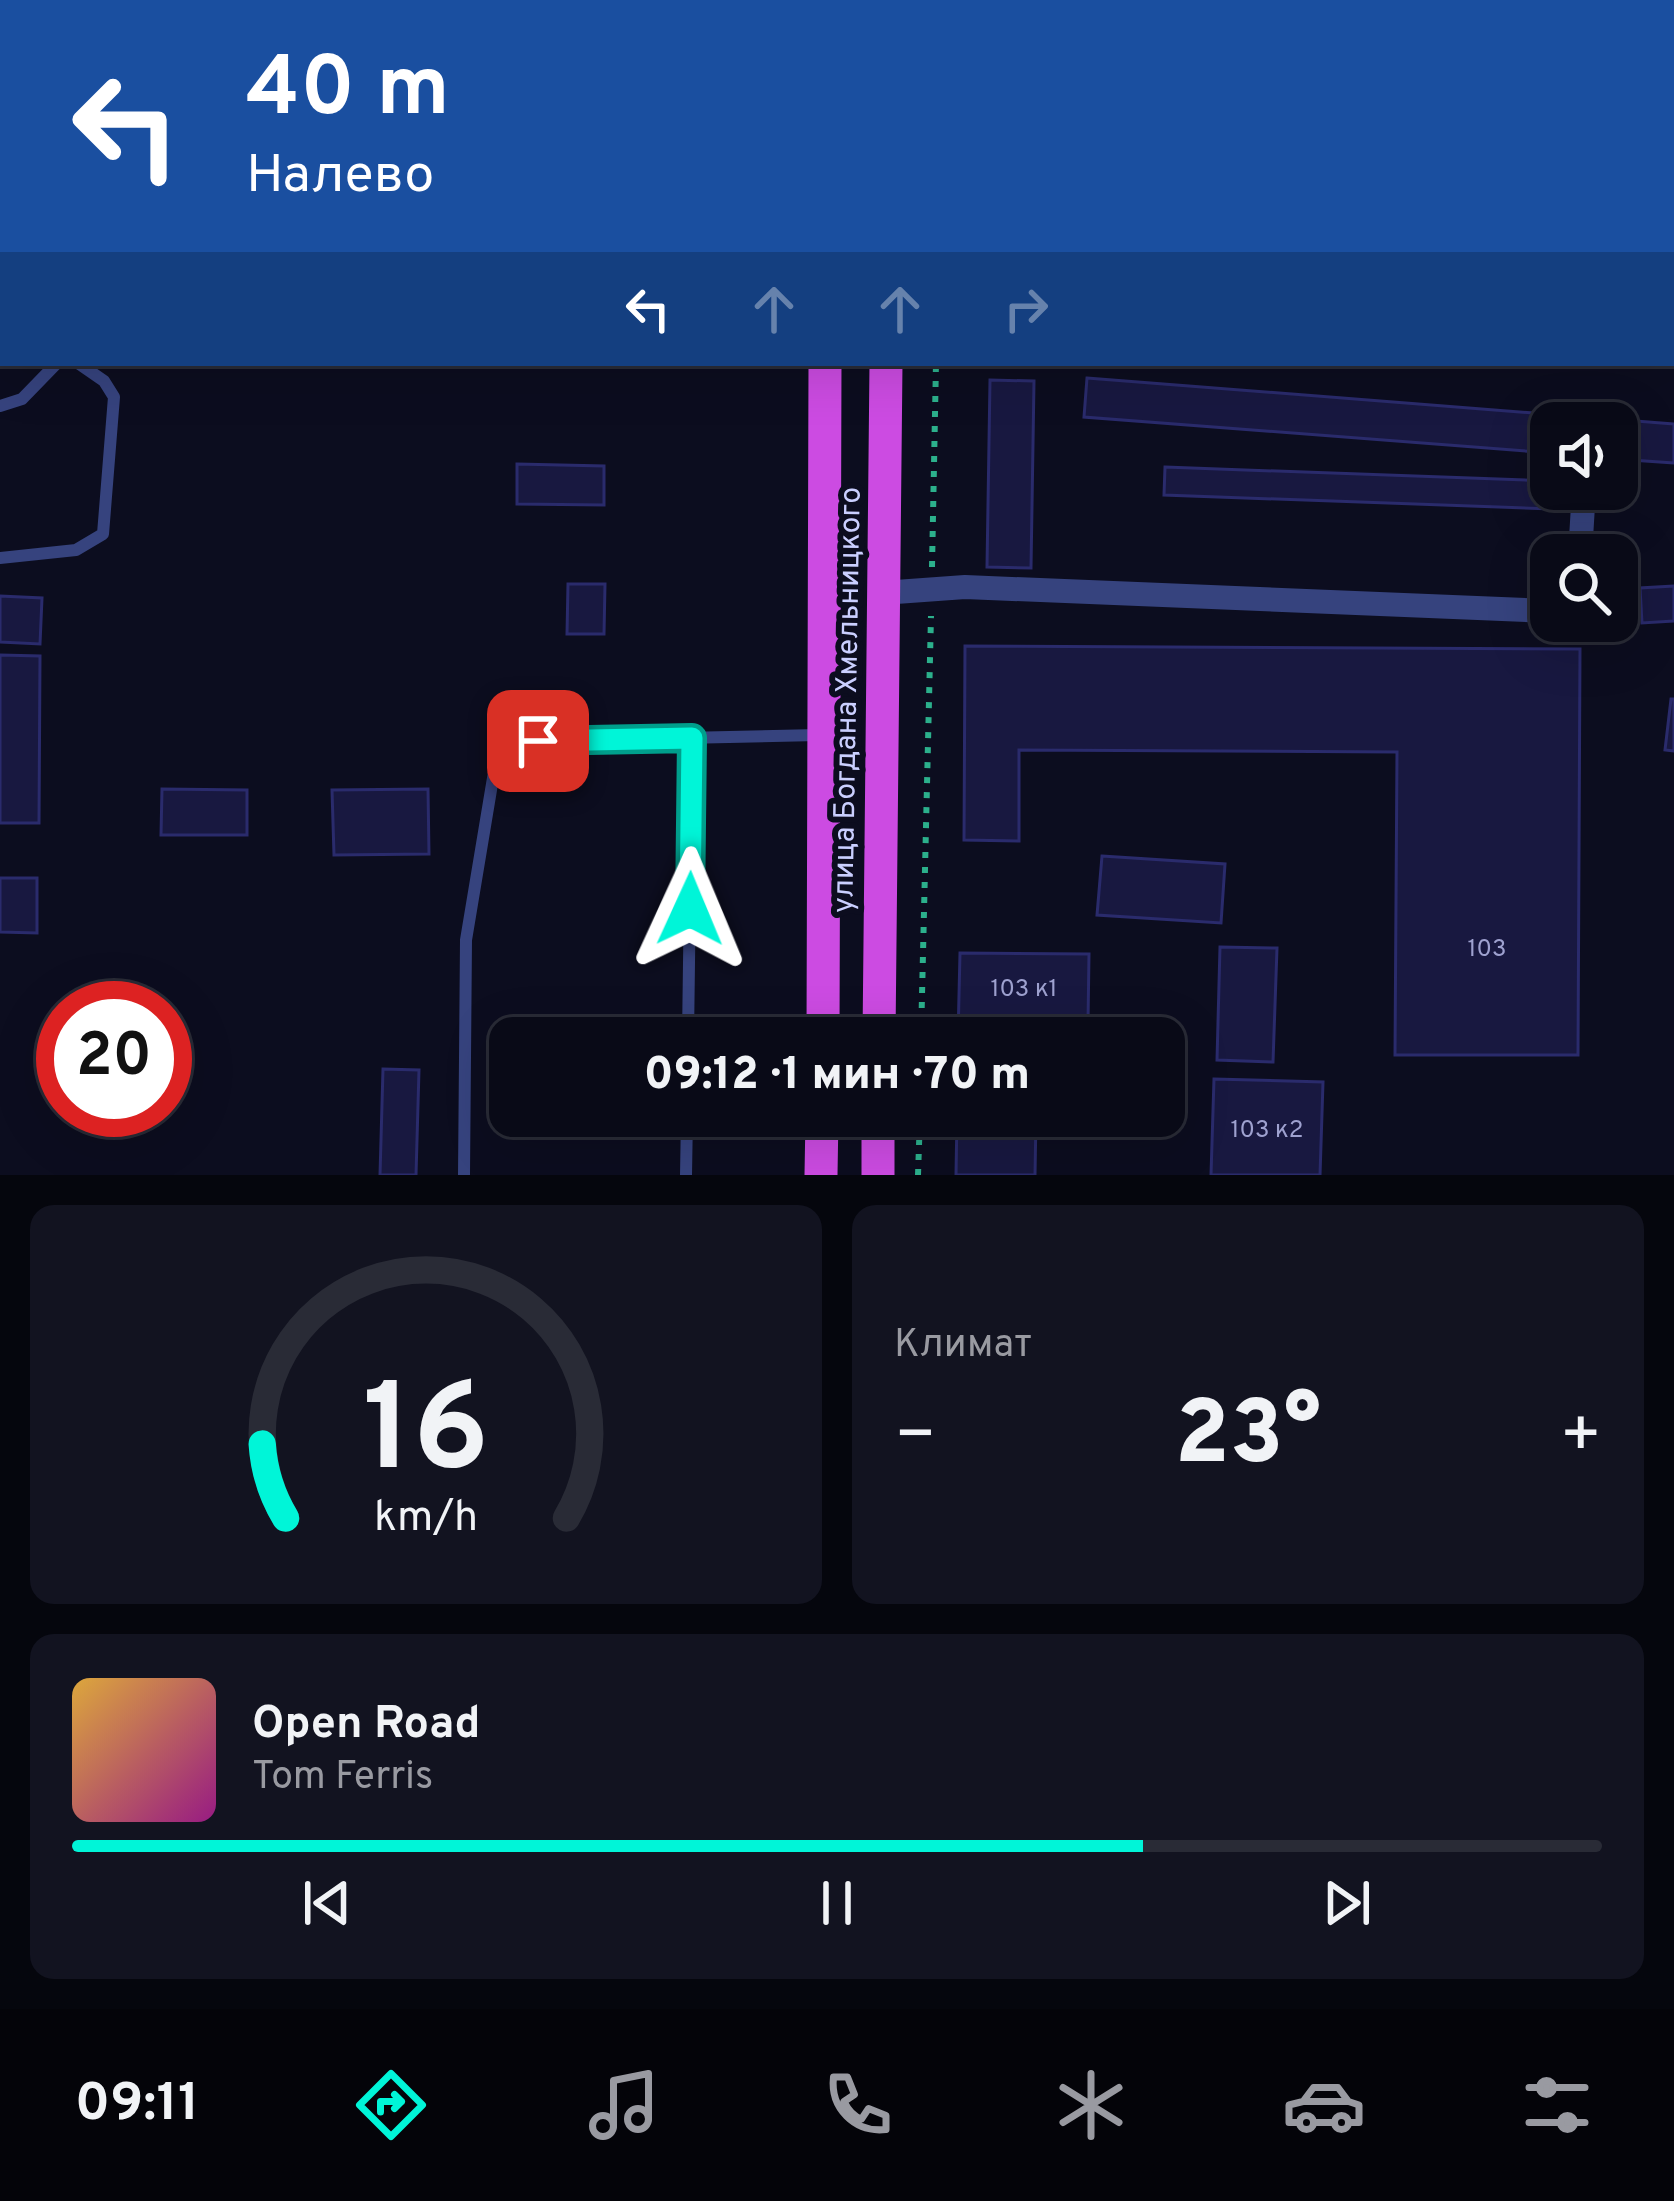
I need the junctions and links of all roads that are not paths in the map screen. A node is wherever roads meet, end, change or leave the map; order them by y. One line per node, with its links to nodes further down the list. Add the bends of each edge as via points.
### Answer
1 (54, 366): 5 (lane, via 22,399)
2 (82, 366): 6 (lane, via 114,397 104,534 76,550)
3 (825, 366): 9 (highway, улица Богдана Хмельницкого)
4 (886, 366): 7 (highway, улица Богдана Хмельницкого)
5 (0, 406)
6 (0, 558)
7 (882, 592): 8 (street); 13 (highway, улица Богдана Хмельницкого)
8 (1530, 610)
9 (826, 735): 10 (lane); 12 (highway, улица Богдана Хмельницкого)
10 (692, 738): 11 (lane); 17 (lane, via 499,742 466,940)
11 (688, 1017)
12 (823, 1017)
13 (879, 1017)
14 (687, 1137): 18 (lane)
15 (822, 1137): 19 (highway)
16 (878, 1137): 20 (highway)
17 (464, 1175)
18 (686, 1175)
19 (821, 1175)
20 (878, 1175)

